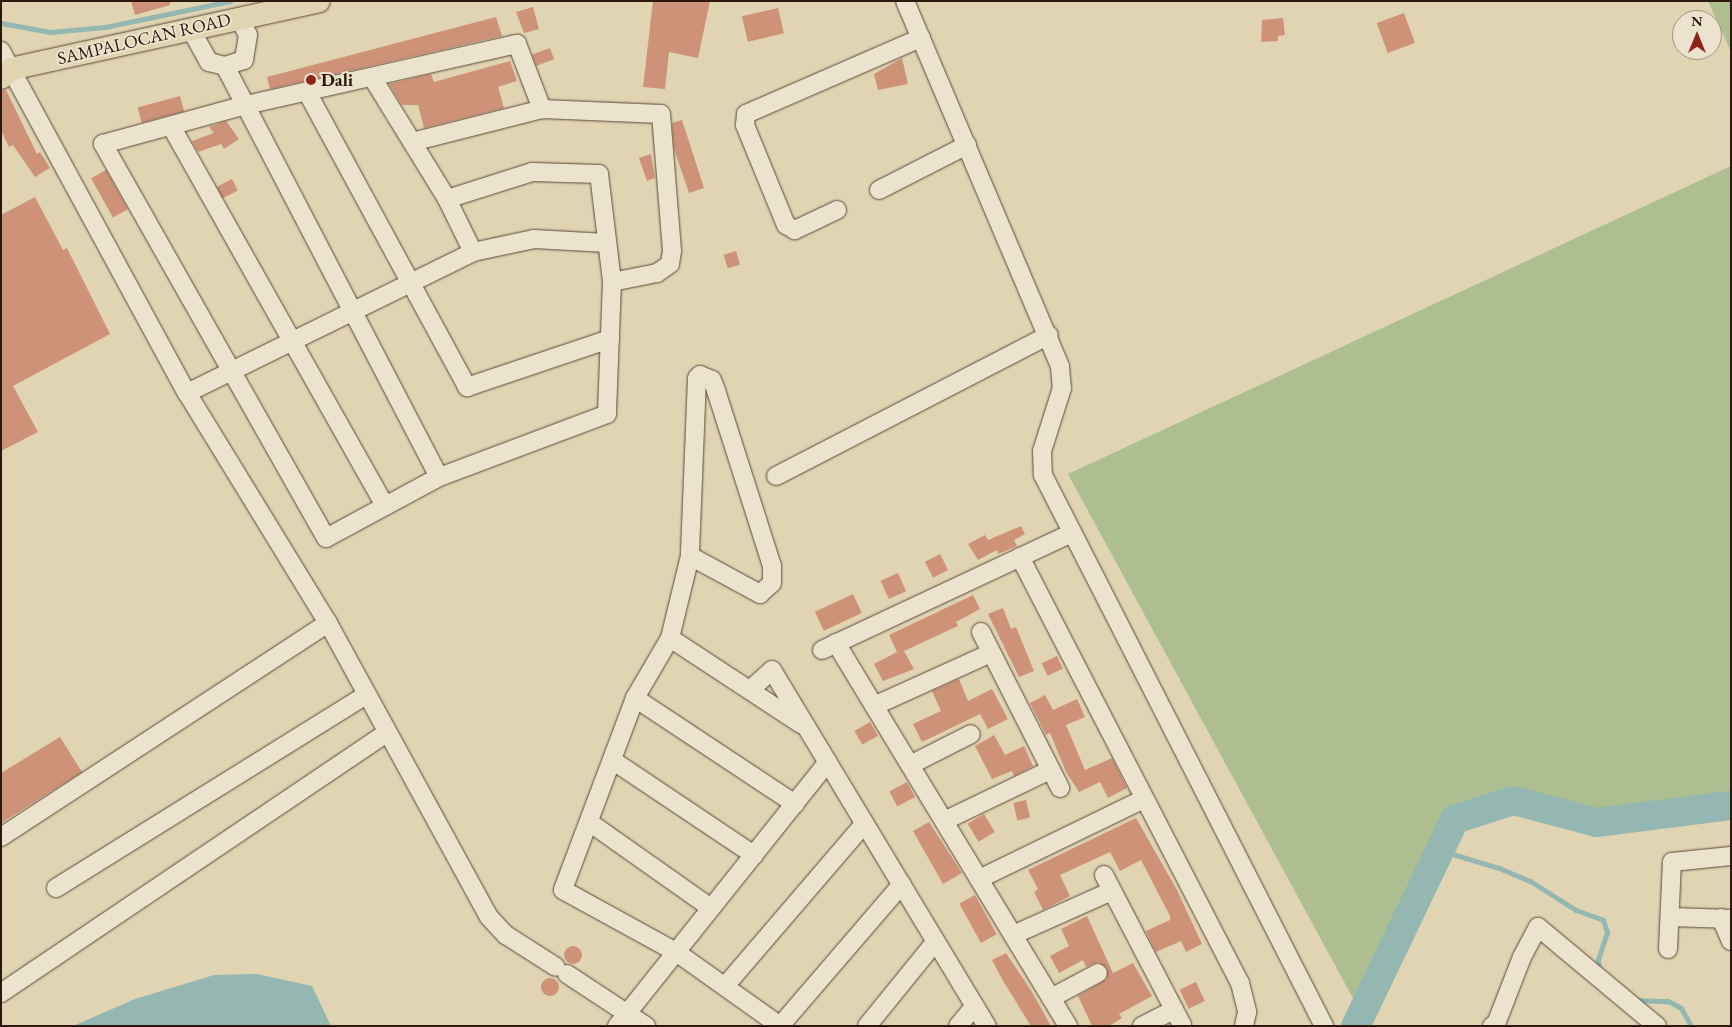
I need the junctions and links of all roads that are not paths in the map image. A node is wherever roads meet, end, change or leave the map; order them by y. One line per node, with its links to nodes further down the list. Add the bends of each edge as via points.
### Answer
1 (319, 1): 3 (main road, SAMPALOCAN ROAD)
2 (905, 1): 5 (street)
3 (238, 18): 4 (main road, SAMPALOCAN ROAD); 7 (street, via 248,35 244,60)
4 (190, 28): 6 (main road, SAMPALOCAN ROAD); 7 (street, via 209,62)
5 (921, 38): 14 (street); 17 (street, via 746,114 745,125 786,225 795,230)
6 (5, 66): 27 (street)
7 (225, 66): 10 (street)
8 (372, 77): 9 (street); 11 (street, via 518,44); 13 (street)
9 (307, 92): 10 (street); 20 (street)
10 (246, 105): 12 (street); 22 (street)
11 (542, 109): 13 (street); 21 (street, via 661,114 672,251 670,264 657,273)
12 (172, 126): 25 (street); 26 (street, via 103,144)
13 (412, 142): 16 (street)
14 (967, 146): 15 (street); 23 (street)
15 (879, 190)
16 (447, 199): 18 (street, via 532,172 599,174); 19 (street)
17 (837, 210)
18 (607, 243): 19 (street, via 534,239); 21 (street)
19 (473, 252): 20 (street)
20 (410, 280): 22 (street); 24 (street, via 467,387)
21 (612, 282): 24 (street)
22 (352, 311): 25 (street); 29 (street)
23 (1048, 335): 28 (street); 31 (street, via 1060,366 1062,388 1042,451 1043,475)
24 (610, 339): 29 (street, via 606,414)
25 (292, 340): 26 (street); 30 (street)
26 (231, 370): 27 (street); 30 (street, via 326,538)
27 (187, 393): 34 (street)
28 (776, 476)
29 (439, 477): 30 (street)
30 (385, 506)
31 (1072, 533): 33 (street); 78 (street)
32 (690, 556): 32 (street, via 760,594 772,583 772,566 716,390 712,380 700,375 697,378); 36 (street)
33 (1020, 557): 41 (street, via 829,647); 50 (street)
34 (328, 623): 39 (street); 55 (street)
35 (981, 632): 37 (street)
36 (670, 638): 38 (street); 40 (street)
37 (991, 653): 41 (street); 48 (street)
38 (751, 689): 42 (street); 42 (street, via 772,670)
39 (366, 695): 43 (street); 61 (street)
40 (635, 698): 45 (street); 51 (street)
41 (874, 706): 47 (street)
42 (808, 729): 46 (street)
43 (388, 732): 73 (street); 77 (street, via 489,917 506,935 562,970)
44 (971, 734): 47 (street)
45 (612, 760): 53 (street); 56 (street)
46 (828, 762): 51 (street); 54 (street)
47 (910, 765): 52 (street)
48 (1050, 770): 49 (street); 52 (street)
49 (1060, 788)
50 (1144, 799): 59 (street); 87 (street, via 1240,983 1247,1012)
51 (795, 804): 56 (street)
52 (944, 821): 59 (street)
53 (589, 822): 63 (street); 70 (street, via 563,890)
54 (864, 823): 60 (street); 72 (street)
55 (1, 837)
56 (754, 855): 63 (street)
57 (1731, 856): 64 (street, via 1672,862)
58 (1104, 875): 62 (street)
59 (979, 879): 66 (street)
60 (902, 884): 67 (street); 81 (street)
61 (56, 888)
62 (1112, 891): 66 (street); 76 (street)
63 (711, 908): 70 (street)
64 (1670, 917): 65 (street); 69 (street)
65 (1726, 919): 68 (street)
66 (1013, 935): 74 (street)
67 (936, 941): 75 (street); 82 (street)
68 (1731, 941)
69 (1668, 949)
70 (676, 952): 72 (street); 77 (street)
71 (1098, 973): 74 (street)
72 (726, 985): 81 (street)
73 (1, 993)
74 (1051, 998): 85 (street)
75 (975, 1006): 83 (street); 84 (street)
76 (1178, 1018): 86 (street)
77 (622, 1019): 80 (street)
78 (1321, 1021)
79 (1655, 1025): 88 (street, via 1538,927 1522,957 1496,1024)
80 (646, 1026)
81 (780, 1026)
82 (867, 1026)
83 (958, 1026)
84 (987, 1026)
85 (1068, 1026)
86 (1142, 1026)
87 (1244, 1026)
88 (1492, 1026)

